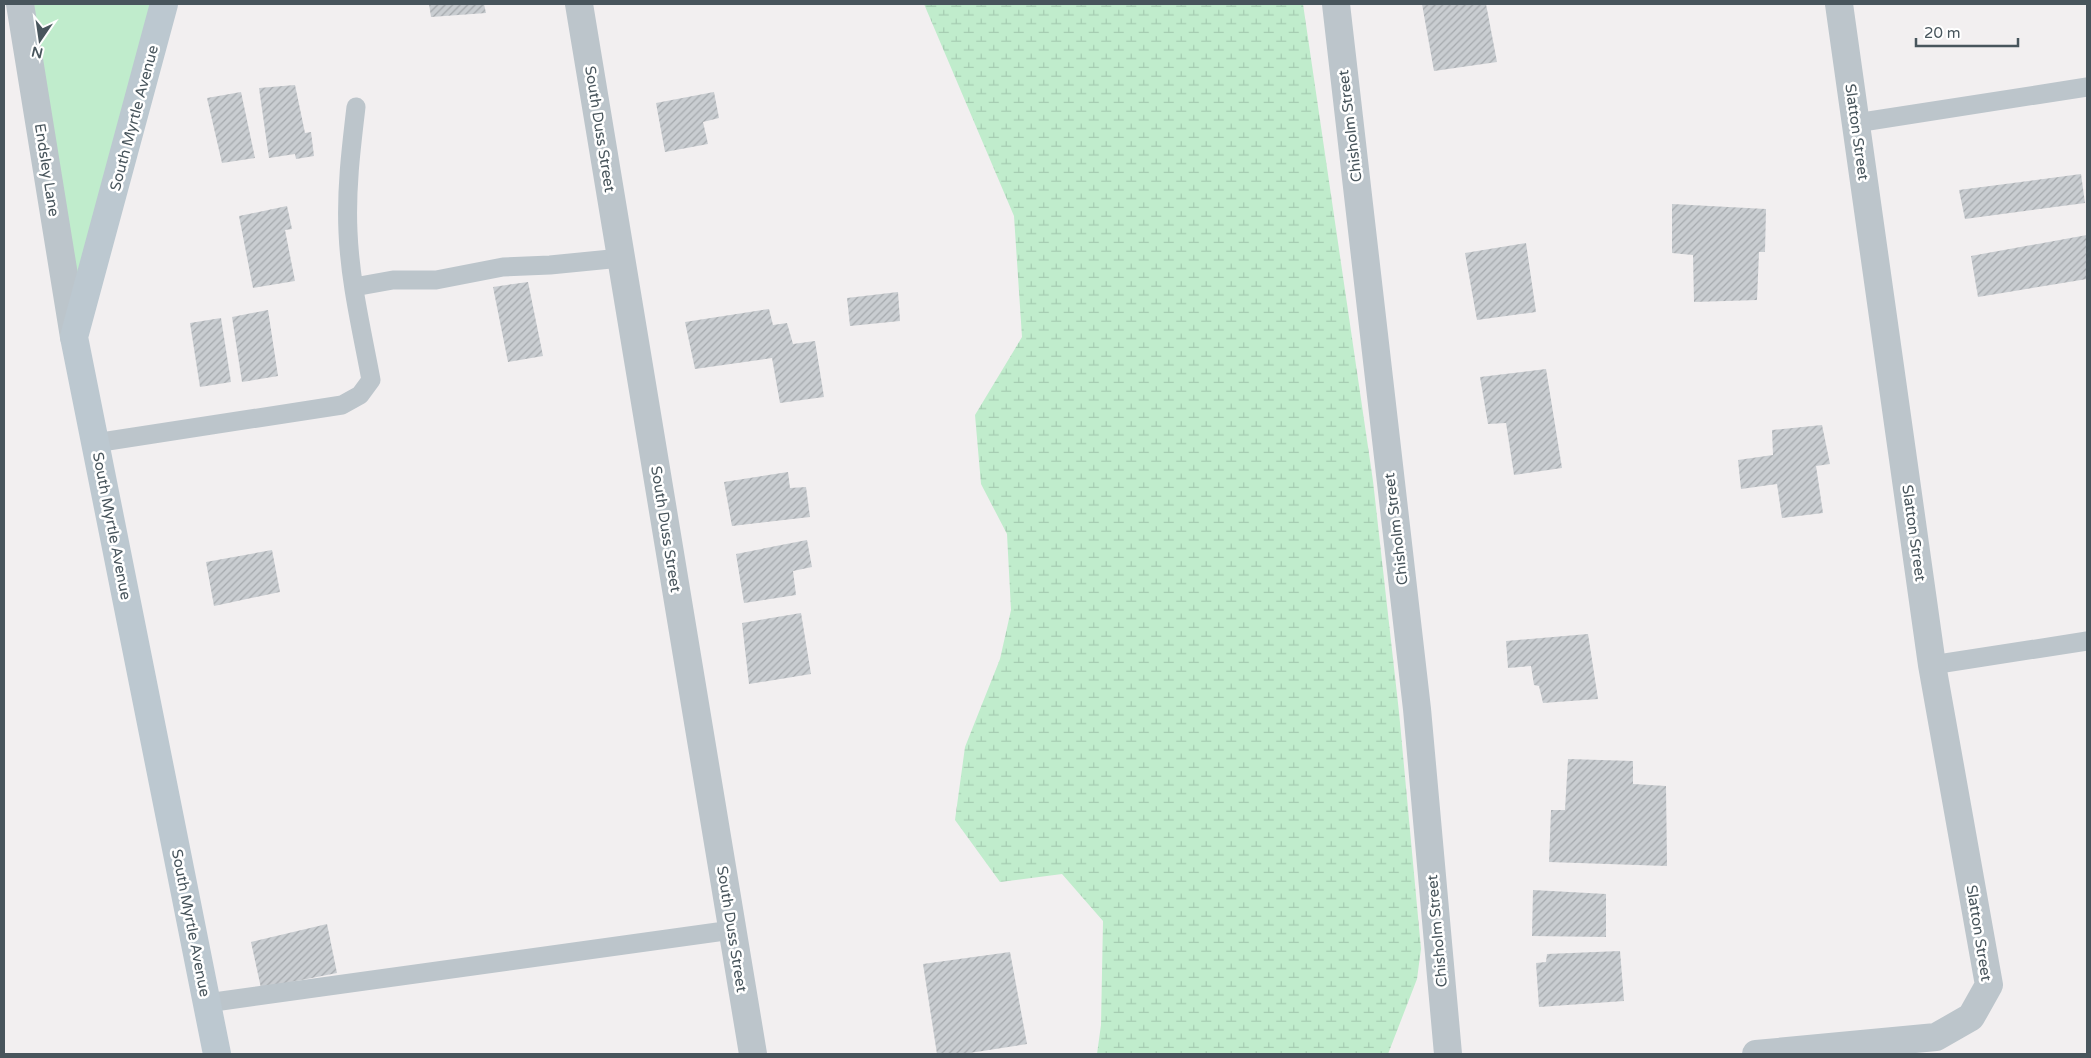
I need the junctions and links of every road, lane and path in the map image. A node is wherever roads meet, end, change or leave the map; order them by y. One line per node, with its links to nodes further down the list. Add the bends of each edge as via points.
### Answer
1 (20, 4): 11 (street, Endsley Lane)
2 (164, 4): 11 (street, South Myrtle Avenue)
3 (579, 4): 9 (street, South Duss Street)
4 (1336, 4): 19 (street, Chisholm Street, via 1417,709)
5 (1839, 4): 8 (street, Slatton Street)
6 (2087, 87): 8 (lane)
7 (356, 106): 10 (lane, via 348,177 348,233)
8 (1856, 123): 14 (street, Slatton Street)
9 (621, 258): 10 (lane, via 503,267 436,280 393,280); 15 (street, South Duss Street)
10 (354, 287): 12 (lane, via 371,380 360,395 342,405)
11 (74, 337): 12 (street, South Myrtle Avenue)
12 (95, 443): 16 (street, South Myrtle Avenue)
13 (2087, 641): 14 (lane)
14 (1932, 666): 20 (street, Slatton Street, via 1989,985 1971,1017 1936,1037)
15 (732, 930): 16 (lane); 18 (street, South Duss Street)
16 (207, 1003): 17 (street, South Myrtle Avenue)
17 (217, 1054)
18 (753, 1054)
19 (1448, 1054)
20 (1756, 1054)

